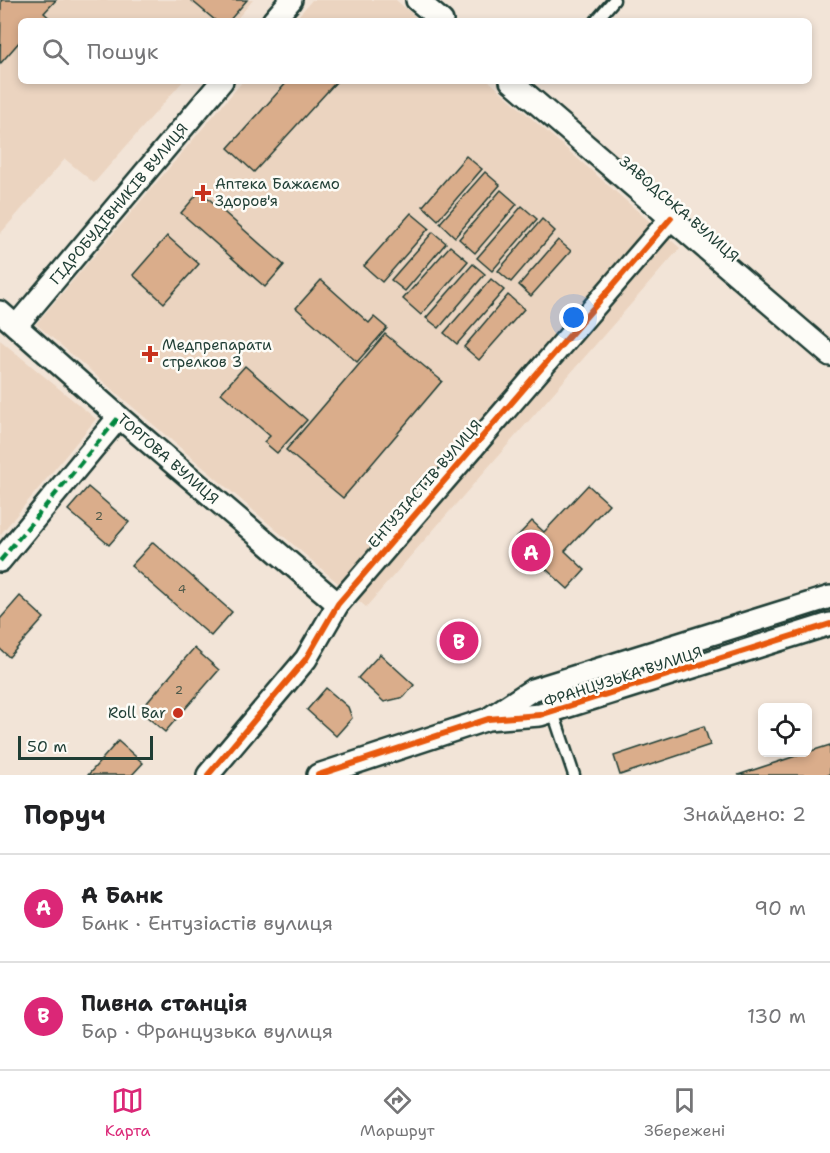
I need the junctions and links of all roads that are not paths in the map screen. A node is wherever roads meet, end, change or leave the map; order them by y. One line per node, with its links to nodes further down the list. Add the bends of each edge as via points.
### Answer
1 (291, 0): 4 (street)
2 (417, 0): 5 (street)
3 (614, 0): 6 (lane)
4 (276, 18)
5 (438, 18)
6 (599, 18)
7 (219, 84): 11 (street, ГІДРОБУДІВНИКІВ ВУЛИЦЯ)
8 (515, 84): 9 (street, ЗАВОДСЬКА ВУЛИЦЯ)
9 (671, 218): 12 (street, ЗАВОДСЬКА ВУЛИЦЯ); 16 (street, ЕНТУЗІАСТІВ ВУЛИЦЯ)
10 (0, 312): 11 (street, ТОРГОВА ВУЛИЦЯ)
11 (16, 326): 13 (street, ТОРГОВА ВУЛИЦЯ)
12 (830, 355)
13 (119, 417): 14 (street); 16 (street, ТОРГОВА ВУЛИЦЯ)
14 (0, 561)
15 (830, 597): 19 (street, ФРАНЦУЗЬКА ВУЛИЦЯ, via 532,690)
16 (338, 604): 21 (street, ЕНТУЗІАСТІВ ВУЛИЦЯ, via 306,659)
17 (830, 624): 18 (street, ФРАНЦУЗЬКА ВУЛИЦЯ)
18 (553, 711): 19 (street, ФРАНЦУЗЬКА ВУЛИЦЯ); 22 (lane)
19 (488, 719): 20 (street, ФРАНЦУЗЬКА ВУЛИЦЯ)
20 (326, 774)
21 (208, 775)
22 (574, 775)

